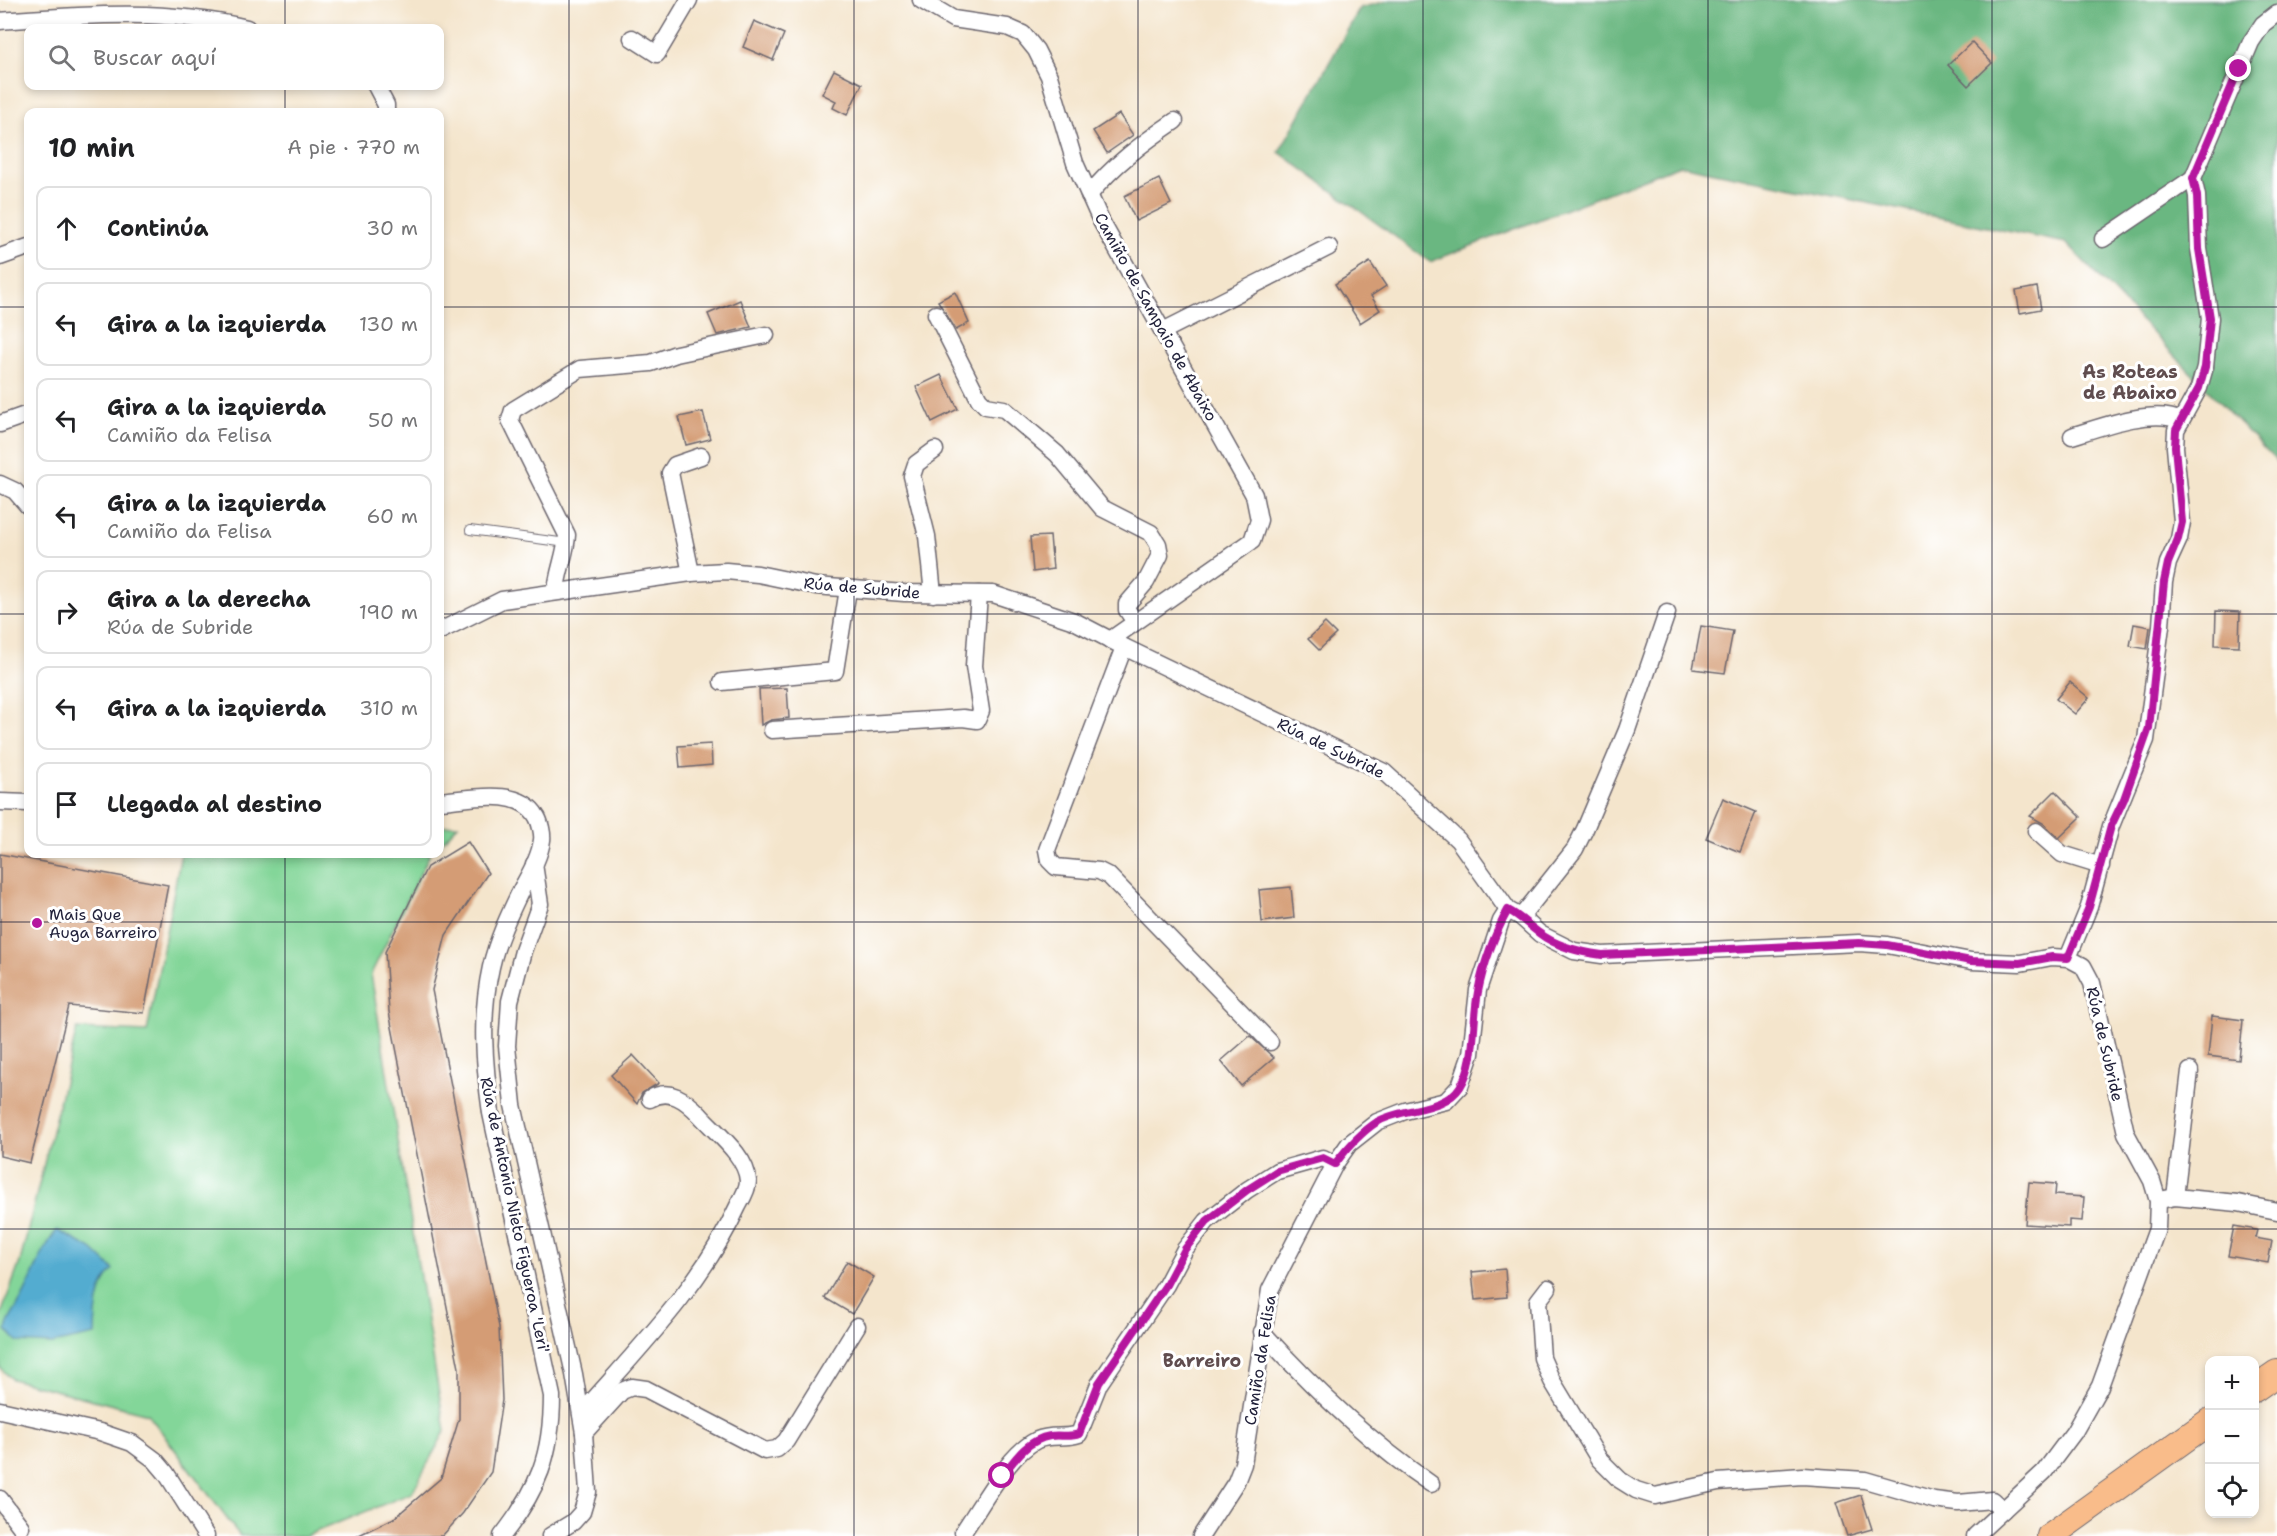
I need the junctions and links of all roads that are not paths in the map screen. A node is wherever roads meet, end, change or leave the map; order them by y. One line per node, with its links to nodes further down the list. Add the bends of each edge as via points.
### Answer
1 (689, 0): 6 (street, via 657,54)
2 (921, 0): 11 (street, Camiño de Sampaio de Abaixo, via 953,20 1007,27 1023,34 1049,76 1075,163)
3 (2277, 13): 10 (street, via 2263,24 2251,42)
4 (0, 21): 5 (street, via 128,14 203,18)
5 (229, 24)
6 (632, 38)
7 (378, 90): 8 (street)
8 (386, 108)
9 (1175, 121): 11 (street, via 1141,144)
10 (2193, 178): 12 (street); 20 (street, via 2210,318 2205,367 2199,388)
11 (1089, 195): 17 (street, Camiño de Sampaio de Abaixo)
12 (2103, 239)
13 (1329, 247): 17 (street)
14 (24, 248): 15 (street)
15 (0, 257)
16 (936, 314): 35 (street, via 979,399 986,406 1004,409 1058,454 1102,508 1150,532 1158,544 1160,555 1146,582 1127,604)
17 (1163, 331): 35 (street, Camiño de Sampaio de Abaixo, via 1254,495 1259,520 1252,541)
18 (766, 335): 28 (street, via 651,363 580,369 513,410 510,420 564,528)
19 (24, 415): 21 (street)
20 (2181, 421): 22 (street, via 2166,417 2120,420); 45 (street, via 2175,447 2182,522 2164,582 2149,728 2111,826)
21 (0, 424)
22 (2073, 436)
23 (935, 450): 32 (street, via 916,464 912,476 927,536)
24 (701, 456): 29 (street, via 675,465 670,474)
25 (15, 487): 26 (street)
26 (24, 500)
27 (470, 530): 28 (lane)
28 (567, 543): 31 (street)
29 (691, 573): 30 (street, Rúa de Subride, via 758,574); 31 (street, Rúa de Subride)
30 (848, 589): 32 (street, Rúa de Subride); 38 (street, via 835,671)
31 (556, 592): 36 (street, Rúa de Subride, via 502,600)
32 (933, 594): 33 (street, Rúa de Subride)
33 (979, 594): 37 (street, Rúa de Subride, via 993,594 1038,607); 39 (street, via 974,666 981,711 977,720)
34 (1667, 613): 46 (street, Camiño da Felisa, via 1627,730 1575,849)
35 (1135, 622): 37 (street, Camiño de Sampaio de Abaixo)
36 (444, 630)
37 (1117, 644): 46 (street, Rúa de Subride, via 1384,772 1458,840); 48 (street, via 1047,850 1049,860 1056,867 1099,871 1109,876)
38 (722, 682)
39 (772, 730)
40 (444, 801): 44 (street, Rúa de Antonio Nieto Figueroa 'Leri', via 494,797 527,804 538,818 543,839)
41 (0, 802): 42 (street)
42 (24, 803)
43 (2036, 831): 45 (street, via 2062,854)
44 (534, 864): 60 (street, via 540,904 510,1001 507,1046 513,1105); 69 (street, Rúa de Antonio Nieto Figueroa 'Leri', via 507,919 491,966 483,1027 484,1069 546,1358 552,1417 546,1461 537,1484)
45 (2101, 866): 47 (street)
46 (1515, 913): 47 (street, Rúa de Subride, via 1540,934 1566,947 1602,955 1859,943 1971,961 2020,963); 51 (street, Camiño da Felisa, via 1501,921 1478,990 1471,1054 1460,1086 1446,1101 1405,1110 1377,1122 1349,1144)
47 (2068, 958): 52 (street, Rúa de Subride, via 2083,966 2092,983 2126,1133 2152,1181)
48 (1270, 1042)
49 (2190, 1071): 52 (street)
50 (650, 1099): 60 (street, via 668,1093 692,1106 738,1158 745,1169 747,1187 702,1268 657,1328)
51 (1335, 1164): 56 (street, Camiño da Felisa, via 1270,1290); 67 (street, via 1323,1158 1277,1171 1207,1221 1099,1383 1079,1434 1050,1436 1021,1450)
52 (2167, 1199): 53 (street, via 2238,1203); 65 (street, Rúa de Subride, via 2100,1386 2074,1432 2044,1472)
53 (2277, 1211)
54 (1548, 1288): 65 (street, via 1538,1301 1542,1358 1552,1381 1599,1459 1636,1490 1655,1496 1718,1482 1840,1477 1865,1480 1934,1500 1992,1500)
55 (857, 1326): 62 (street, via 777,1449 765,1451 646,1389 632,1387 622,1391)
56 (1262, 1332): 63 (street, via 1386,1454); 71 (street, Camiño da Felisa, via 1243,1464 1236,1482)
57 (2277, 1373): 58 (main road)
58 (2259, 1386)
59 (0, 1410): 68 (street, via 132,1443 166,1473)
60 (581, 1414): 62 (street)
61 (2205, 1425): 73 (main road)
62 (584, 1433): 70 (street, via 588,1492 582,1512)
63 (1431, 1484)
64 (0, 1500): 66 (street)
65 (2003, 1510): 72 (street, Rúa de Subride)
66 (21, 1527)
67 (963, 1532)
68 (206, 1536)
69 (502, 1536)
70 (550, 1536)
71 (1201, 1536)
72 (1975, 1536)
73 (2050, 1536)

